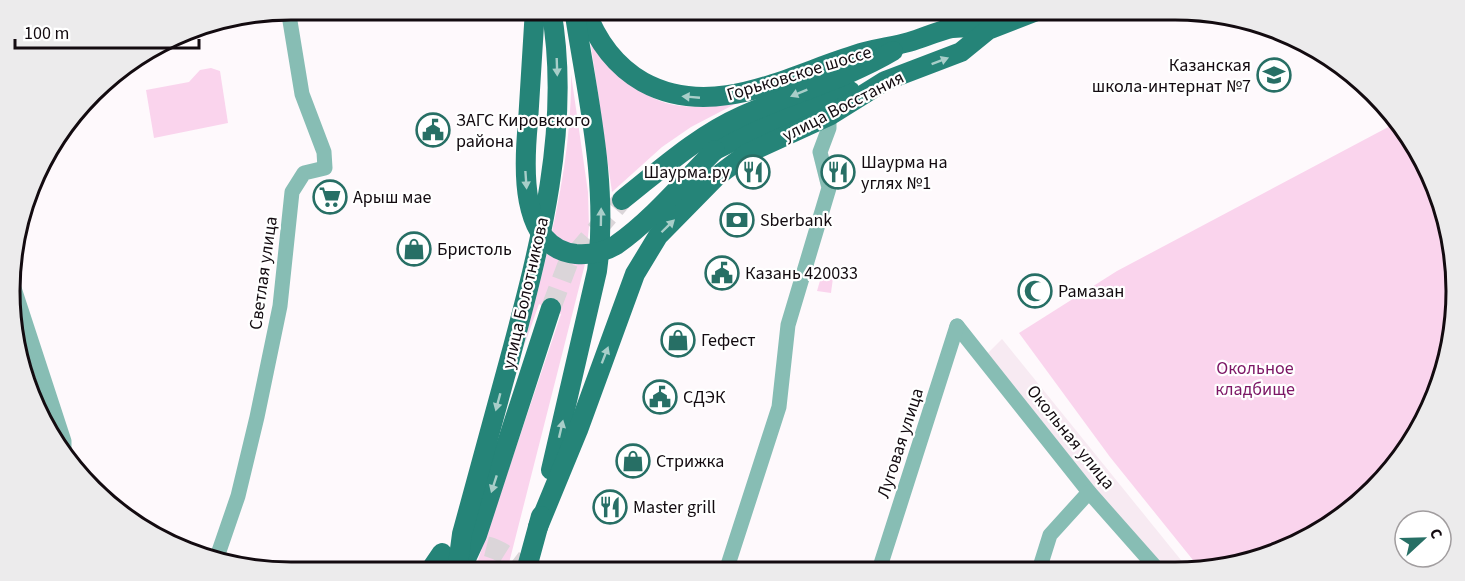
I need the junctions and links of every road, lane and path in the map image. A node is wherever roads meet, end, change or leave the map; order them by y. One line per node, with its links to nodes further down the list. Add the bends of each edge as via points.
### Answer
1 (290, 20): 18 (street, Светлая улица, via 302,94 324,152 325,168 304,173 292,192 287,260 272,351 238,496)
2 (534, 20): 9 (main road, one-way to 9, bridge, via 525,178 529,204 538,225 551,244 567,253 589,255 615,245 715,150 767,124)
3 (553, 20): 21 (main road, улица Болотникова, one-way to 21, via 558,96 539,248 462,534)
4 (576, 20): 17 (main road, one-way to 4, via 601,241 602,197)
5 (589, 20): 8 (main road, Горьковское шоссе, one-way to 5, via 864,52 771,85 719,98 685,98 656,89 633,76 610,56)
6 (1013, 20): 7 (main road, улица Восстания)
7 (1000, 25): 8 (main road, улица Восстания, via 976,30 951,28); 9 (main road, улица Восстания, one-way to 7, via 960,52)
8 (909, 42): 11 (main road, one-way to 11, via 869,65 740,116 700,138)
9 (885, 81): 10 (main road, улица Восстания)
10 (829, 116): 17 (main road, улица Восстания, one-way to 10, via 635,274 658,236 717,177 748,153); 24 (street, via 820,152 829,188 788,325 779,407)
11 (622, 200)
12 (20, 306): 15 (street)
13 (551, 308): 22 (main road, one-way to 22, via 477,535)
14 (957, 326): 16 (street, Окольная улица); 25 (street, Луговая улица)
15 (63, 437)
16 (1089, 492): 26 (street, via 1050,535); 27 (street, Окольная улица)
17 (538, 527): 23 (main road)
18 (219, 552)
19 (442, 553): 20 (main road)
20 (436, 562)
21 (459, 562)
22 (463, 562)
23 (528, 562)
24 (729, 562)
25 (882, 562)
26 (1042, 562)
27 (1151, 562)

